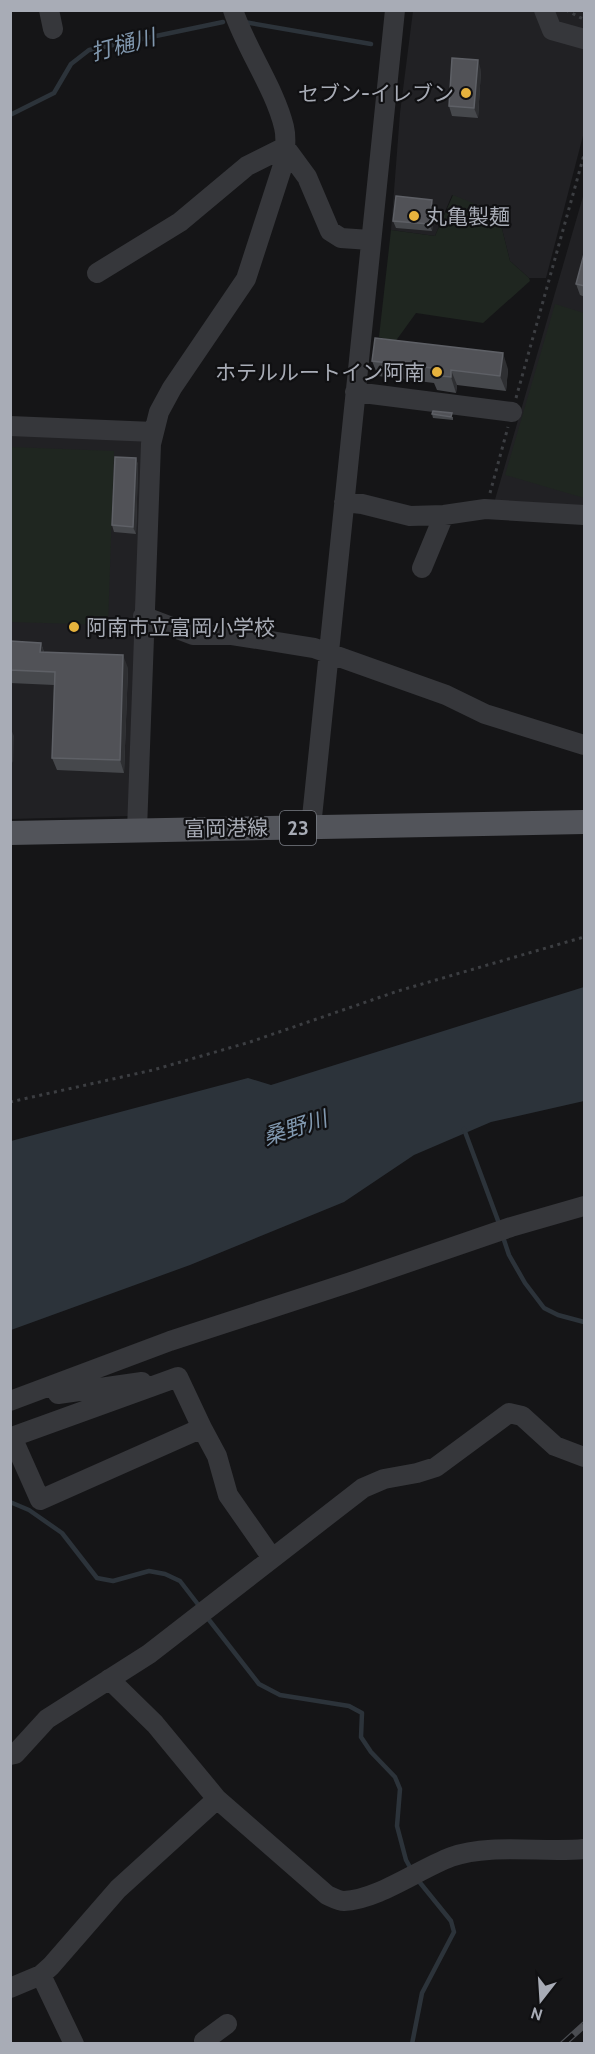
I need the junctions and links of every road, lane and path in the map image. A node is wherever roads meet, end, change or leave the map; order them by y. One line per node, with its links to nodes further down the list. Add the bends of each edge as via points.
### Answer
1 (233, 10): 7 (street, via 285,128)
2 (395, 10): 9 (street)
3 (544, 10): 6 (street, via 552,30)
4 (566, 10): 5 (path)
5 (585, 20)
6 (585, 39)
7 (285, 147): 9 (street, via 307,177 330,231 340,237); 10 (street, via 247,166 180,222); 14 (street, via 283,165 246,279 172,388)
8 (585, 154): 12 (path)
9 (370, 240): 11 (street)
10 (97, 273)
11 (355, 392): 12 (street); 15 (street)
12 (512, 412): 16 (path)
13 (10, 426): 14 (street)
14 (154, 432): 20 (street)
15 (344, 502): 17 (street, via 410,516); 21 (street)
16 (485, 509): 17 (street); 18 (street)
17 (444, 515): 19 (street)
18 (585, 515)
19 (422, 568)
20 (143, 616): 21 (street, via 193,634 232,635 314,648); 25 (street)
21 (328, 654): 22 (street, via 446,695 485,714); 24 (street)
22 (585, 745)
23 (585, 822): 24 (main road, 富岡港線 / 23)
24 (311, 828): 25 (main road, 富岡港線 / 23)
25 (137, 830): 26 (main road, 富岡港線 / 23)
26 (10, 833)
27 (585, 937): 28 (path, via 398,991 164,1067)
28 (10, 1102)
29 (585, 1206): 31 (street, via 170,1341)
30 (156, 1384): 31 (street, via 141,1382 58,1394); 33 (street, via 178,1377); 33 (street, via 12,1437 40,1500)
31 (44, 1390): 32 (street)
32 (10, 1401)
33 (202, 1428): 35 (street, via 217,1456 228,1495)
34 (585, 1457): 35 (street, via 555,1446 522,1416 509,1413 436,1467 363,1488)
35 (272, 1558): 36 (street, via 149,1654)
36 (109, 1679): 37 (street, via 47,1719); 38 (street, via 155,1724)
37 (10, 1755)
38 (217, 1799): 39 (street, via 327,1895 341,1901 362,1899 451,1857 477,1850); 40 (street, via 118,1889)
39 (585, 1849)
40 (41, 1975): 41 (street); 43 (street)
41 (10, 1988)
42 (227, 2024): 44 (street)
43 (74, 2043)
44 (204, 2043)

